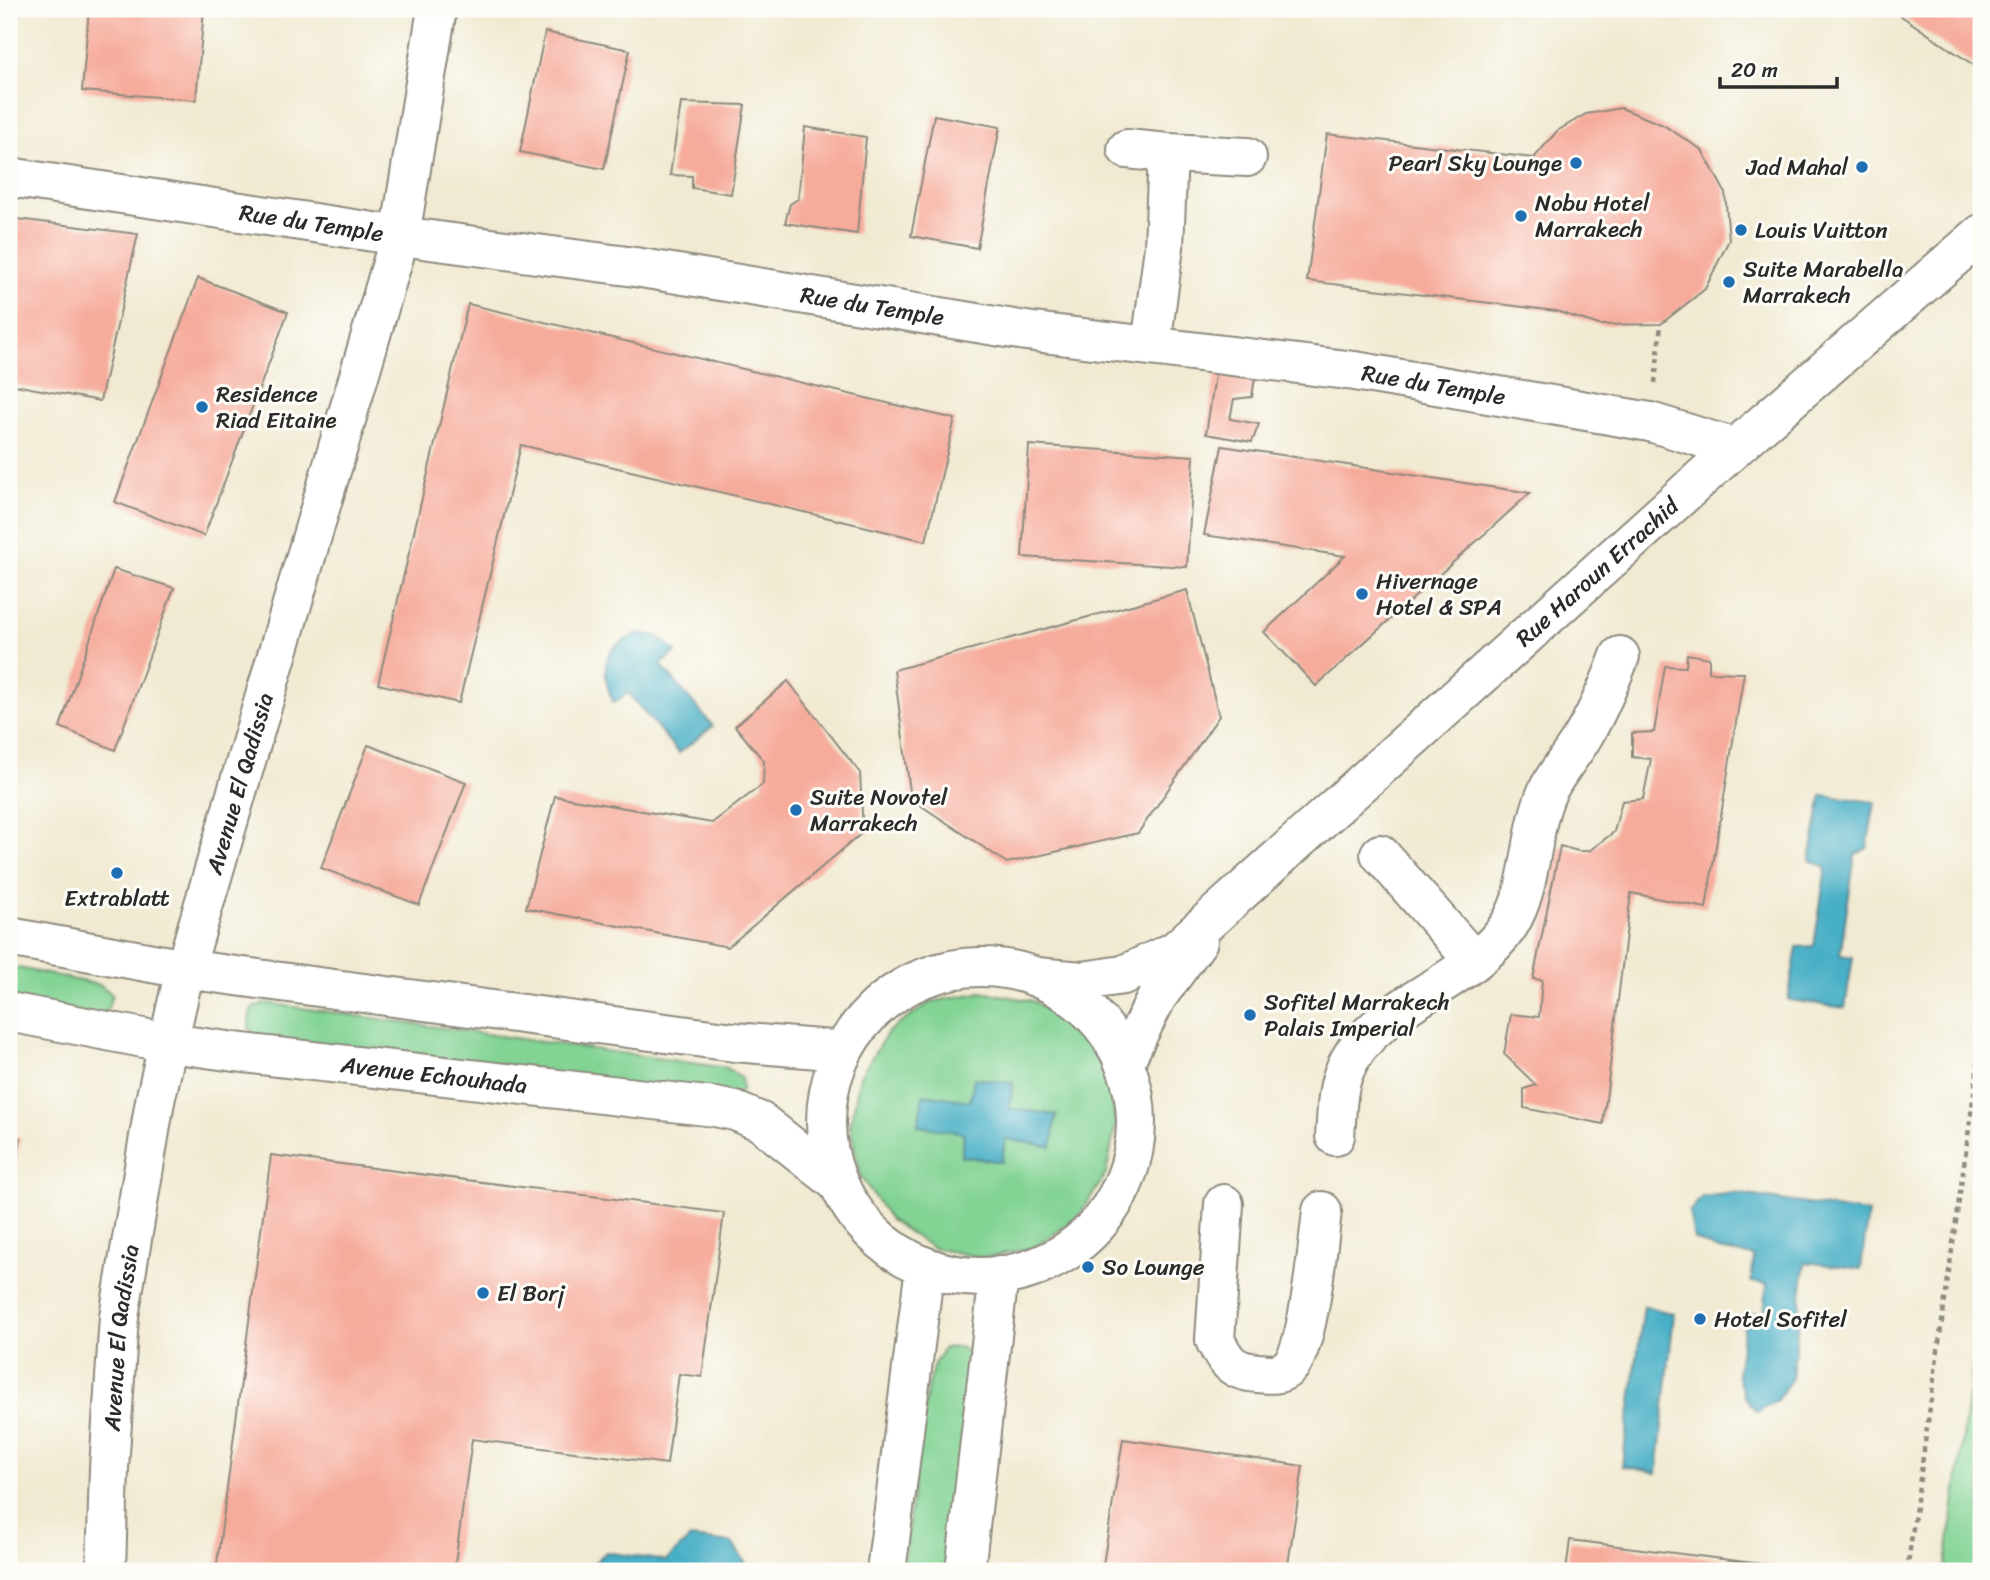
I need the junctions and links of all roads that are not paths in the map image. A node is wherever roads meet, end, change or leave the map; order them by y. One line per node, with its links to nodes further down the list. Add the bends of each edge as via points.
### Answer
1 (437, 9): 7 (street, Avenue El Qadissia)
2 (1127, 149): 3 (street)
3 (1168, 153): 4 (street); 8 (street, via 1164,247)
4 (1247, 157)
5 (9, 177): 7 (street, Rue du Temple)
6 (1981, 234): 9 (street, Rue Haroun Errachid)
7 (400, 236): 8 (street, Rue du Temple); 15 (street, Avenue El Qadissia)
8 (1151, 346): 9 (street, Rue du Temple, via 1355,371 1650,422)
9 (1735, 448): 12 (street, Rue Haroun Errachid)
10 (1620, 656): 14 (street, via 1600,706 1548,791 1511,922 1498,941)
11 (1380, 854): 14 (street)
12 (1218, 914): 16 (street, Rue Haroun Errachid, via 1175,951 1123,975 1083,981); 20 (street, Rue Haroun Errachid, via 1157,997)
13 (9, 937): 15 (street)
14 (1474, 961): 21 (street, via 1370,1033 1353,1054 1339,1089)
15 (186, 969): 18 (street, Avenue El Qadissia); 19 (street, via 734,1042)
16 (1036, 977): 19 (street, via 987,967 926,977 882,1003); 20 (street, via 1073,997 1094,1016)
17 (9, 1012): 18 (street, Avenue Echouhada)
18 (169, 1043): 22 (street, Avenue Echouhada, via 735,1111 761,1122); 27 (street, Avenue El Qadissia, via 119,1317)
19 (843, 1051): 22 (street, via 831,1083 826,1117)
20 (1124, 1063): 26 (street, via 1134,1100 1135,1128 1129,1162 1116,1195 1095,1225 1068,1249 1035,1267)
21 (1335, 1136)
22 (838, 1183): 25 (street, via 868,1229)
23 (1224, 1204): 24 (street, via 1215,1340 1225,1360 1244,1372 1274,1375 1289,1368 1299,1348)
24 (1322, 1211)
25 (925, 1267): 26 (street, via 962,1276); 28 (street)
26 (999, 1275): 29 (street)
27 (106, 1571)
28 (886, 1571)
29 (965, 1571)

